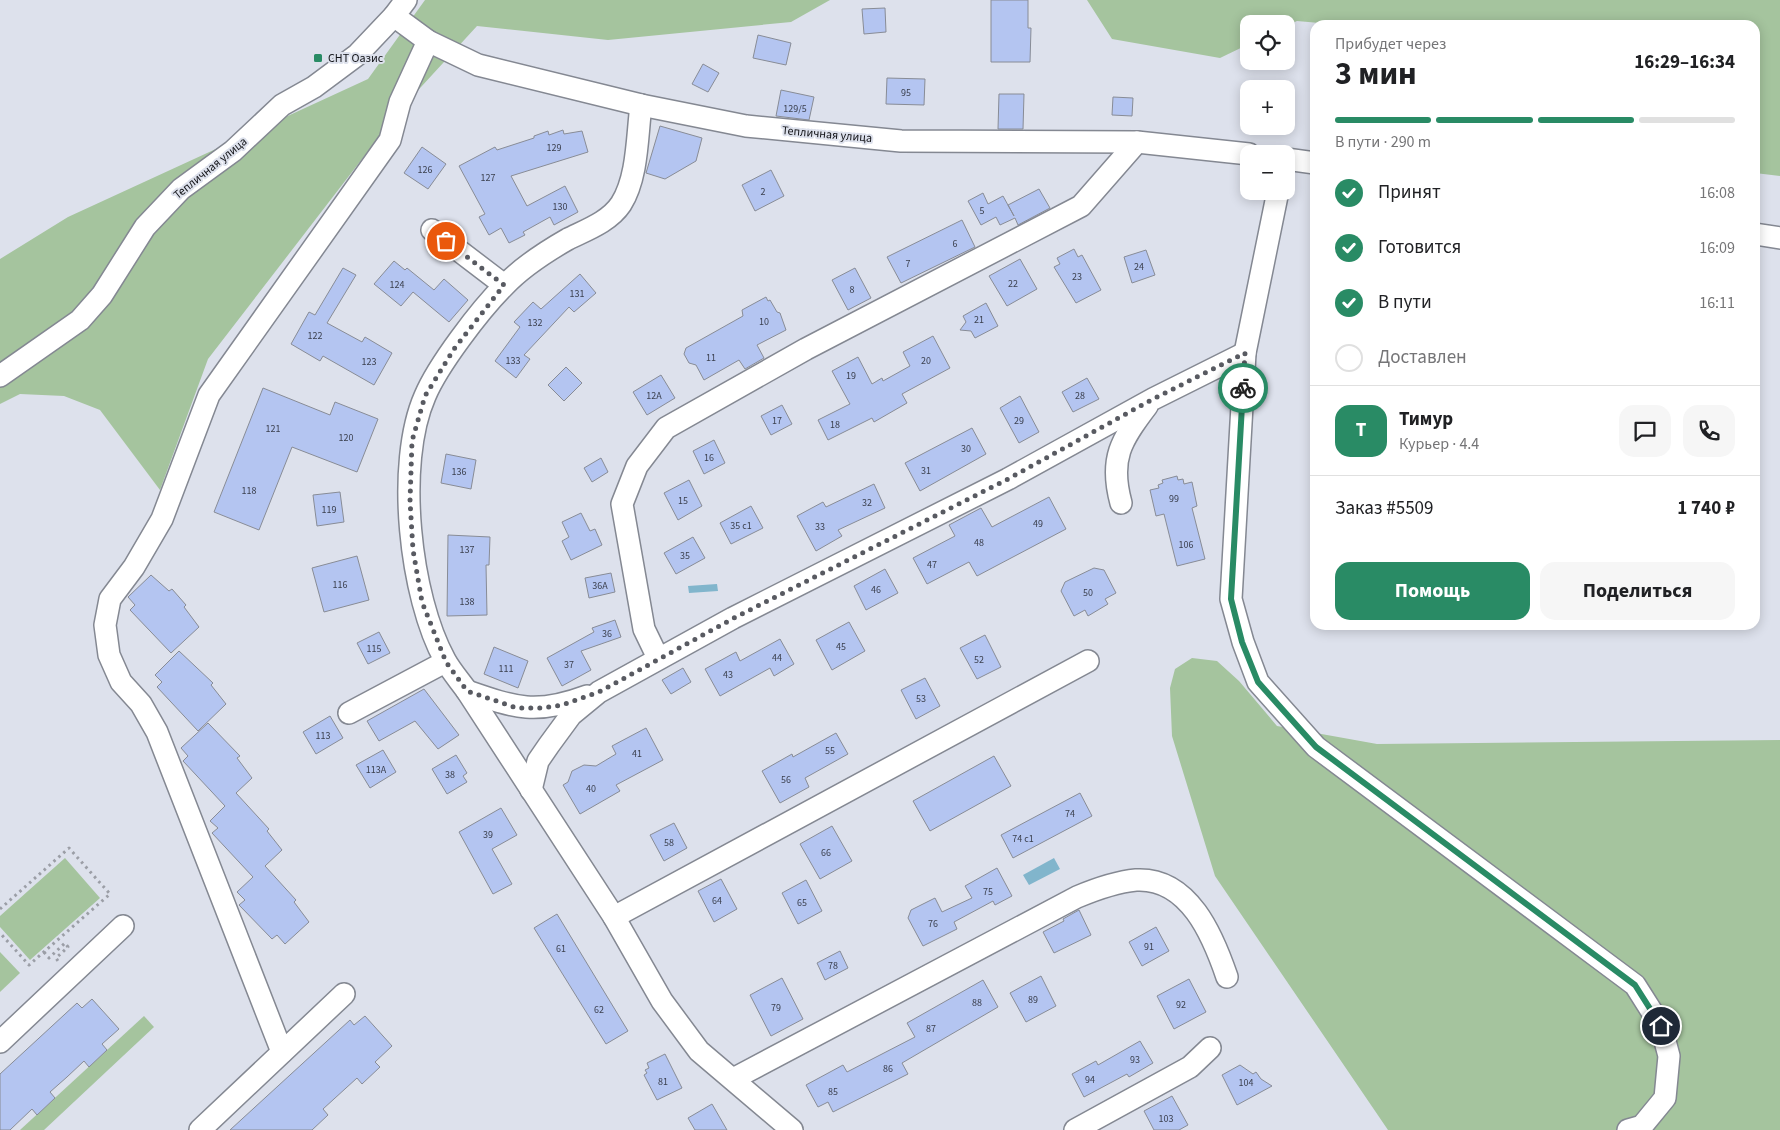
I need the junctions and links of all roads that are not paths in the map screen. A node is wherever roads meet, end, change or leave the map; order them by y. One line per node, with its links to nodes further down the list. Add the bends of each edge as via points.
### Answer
1 (400, 8): 2 (street, Тепличная улица); 14 (street, Тепличная улица, via 357,55 282,105 233,151 181,189 145,227 102,295 80,320)
2 (423, 37): 3 (street, Тепличная улица, via 478,65); 30 (street, via 390,140 209,395 162,519 134,567 110,599 104,625 109,655 121,682 141,704 157,732)
3 (641, 105): 4 (street, Тепличная улица, via 746,126 902,141); 12 (street, via 631,179 620,204 605,221 566,240)
4 (1137, 142): 5 (street, Тепличная улица); 17 (street, via 1081,206 806,349 666,428 637,466 622,504 644,628)
5 (1240, 153)
6 (1295, 160): 7 (street)
7 (1310, 162)
8 (1276, 200): 13 (street)
9 (432, 230): 12 (street)
10 (1760, 235): 11 (street)
11 (1780, 238)
12 (504, 285): 19 (street, via 454,349 425,396 412,441 410,501 413,550 422,602)
13 (1245, 353): 15 (street); 35 (street, via 1231,599 1242,642 1258,682 1316,747 1635,985 1661,1026 1669,1056 1665,1098 1642,1126)
14 (0, 376)
15 (1153, 399): 16 (street, via 1125,434 1118,454 1115,483); 17 (street, via 1008,479)
16 (1121, 503)
17 (658, 658): 21 (street)
18 (1088, 661): 24 (street)
19 (446, 662): 20 (street); 22 (street)
20 (467, 691): 21 (street, via 517,708 562,705); 23 (street)
21 (599, 692): 23 (street, via 571,715 545,750 538,761)
22 (349, 713)
23 (531, 790): 24 (street)
24 (614, 917): 31 (street, via 668,1008 700,1051)
25 (123, 926): 28 (street)
26 (1227, 977): 31 (street, via 1205,922 1168,886 1138,880 1105,885)
27 (344, 994): 30 (street)
28 (0, 1042)
29 (1210, 1048): 34 (street, via 1190,1067)
30 (282, 1052): 32 (street)
31 (733, 1078): 33 (street)
32 (200, 1130)
33 (792, 1130)
34 (1076, 1130)
35 (1628, 1130)

